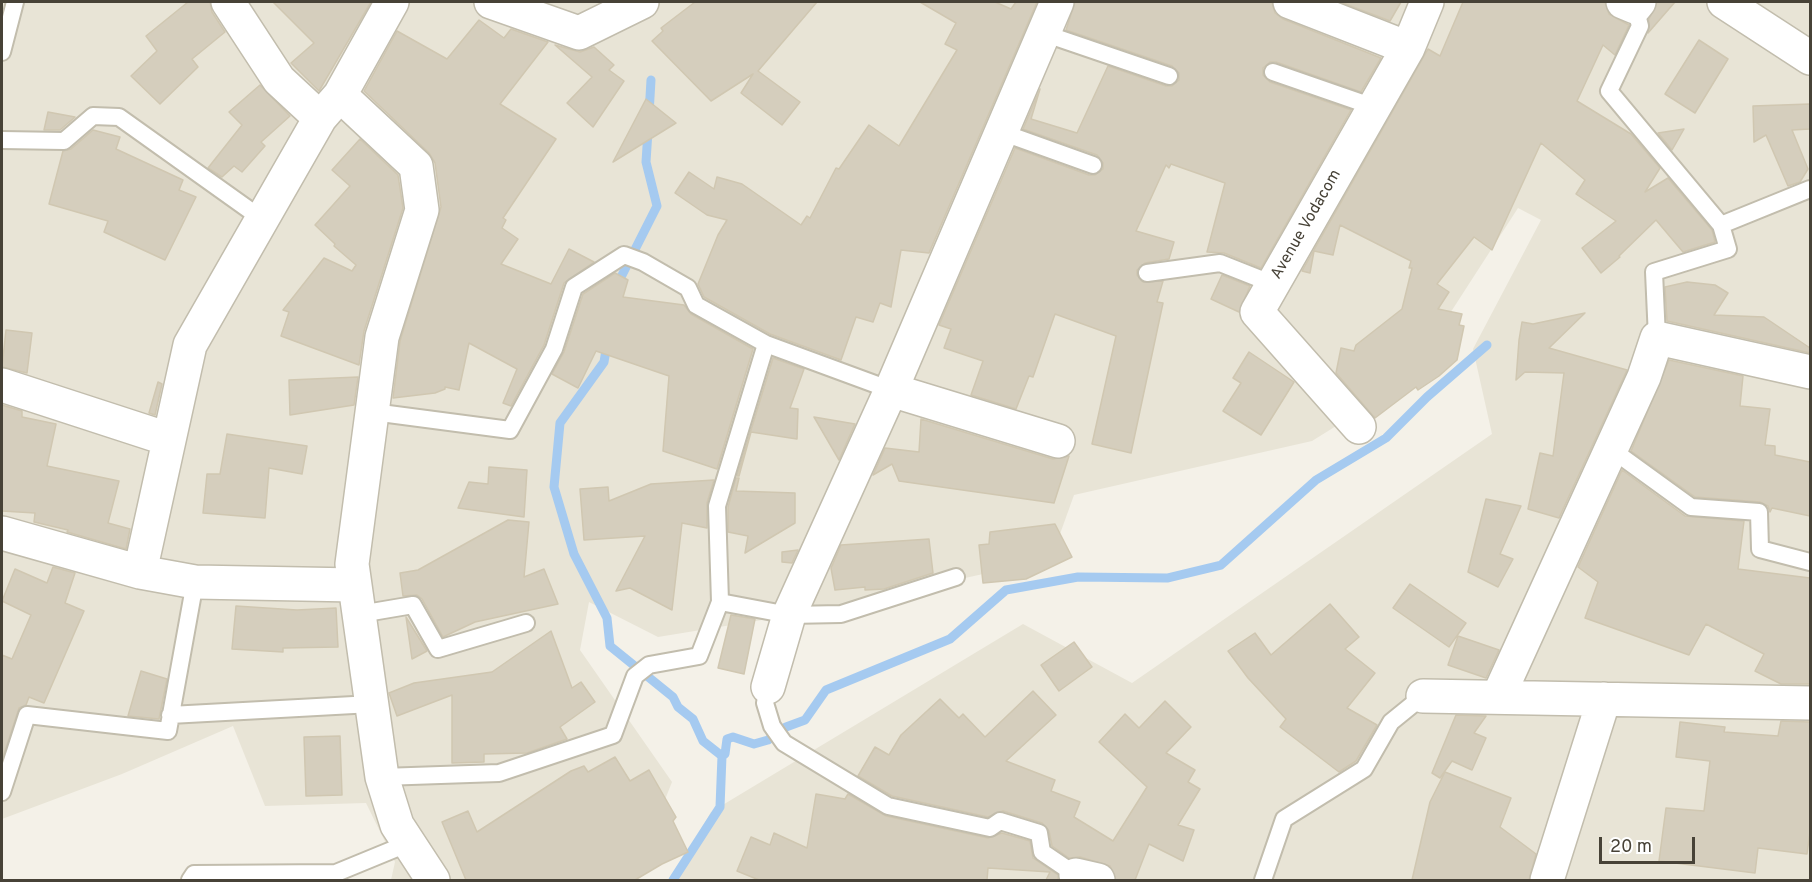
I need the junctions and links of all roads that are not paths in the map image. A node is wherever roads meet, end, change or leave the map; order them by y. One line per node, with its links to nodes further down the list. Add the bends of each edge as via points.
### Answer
1 (15, 2): 13 (lane)
2 (228, 2): 18 (street, via 279,80)
3 (392, 2): 18 (street)
4 (491, 2): 5 (street, via 579,33)
5 (642, 2)
6 (1057, 2): 11 (street)
7 (1290, 2): 12 (street)
8 (1427, 2): 12 (street, Avenue Vodacom)
9 (1724, 2): 14 (street)
10 (1633, 3): 24 (lane, via 1640,26 1609,92)
11 (1043, 33): 16 (lane); 19 (street)
12 (1408, 48): 17 (street, Avenue Vodacom)
13 (2, 52)
14 (1810, 58)
15 (1273, 72): 17 (lane)
16 (1169, 76)
17 (1374, 106): 26 (street, Avenue Vodacom)
18 (330, 107): 23 (street); 32 (street, via 416,166 422,210 382,337)
19 (1001, 132): 21 (lane); 31 (street)
20 (2, 140): 23 (lane, via 64,141 93,116 119,117)
21 (1093, 165)
22 (1810, 189): 24 (lane)
23 (262, 219): 34 (street, via 190,345)
24 (1721, 225): 27 (lane, via 1728,249 1654,272)
25 (1147, 273): 26 (lane, via 1220,263)
26 (1273, 284): 33 (street, Avenue Vodacom, via 1257,312)
27 (1657, 338): 29 (street); 36 (street)
28 (766, 344): 31 (lane); 32 (lane, via 696,305 688,288 624,255 574,287 554,349 510,430); 43 (lane, via 717,506)
29 (1810, 372)
30 (2, 385): 34 (street)
31 (891, 390): 35 (street); 44 (street)
32 (372, 412): 42 (street, via 352,564)
33 (1359, 427)
34 (168, 439): 39 (street)
35 (1058, 441)
36 (1611, 449): 38 (lane, via 1691,507 1759,512 1760,549); 48 (street)
37 (2, 533): 39 (street)
38 (1810, 562)
39 (140, 572): 41 (street)
40 (956, 577): 44 (lane, via 841,614)
41 (195, 582): 42 (street); 52 (lane)
42 (357, 599): 45 (lane, via 414,606 438,649); 51 (street)
43 (720, 603): 44 (lane); 53 (lane, via 699,656 642,670 613,735 499,773)
44 (789, 615): 46 (street)
45 (526, 623)
46 (768, 687): 56 (lane, via 765,703 772,726 784,743 888,806 990,828 1000,820 1039,833 1042,852)
47 (1423, 696): 48 (street); 59 (lane, via 1391,722 1364,769 1284,819)
48 (1498, 697): 49 (street)
49 (1604, 699): 50 (street); 60 (street)
50 (1810, 703)
51 (372, 704): 52 (lane); 53 (street)
52 (170, 715): 54 (lane, via 168,731 27,715)
53 (382, 777): 55 (street, via 397,825)
54 (2, 792)
55 (409, 843): 57 (lane, via 336,873 194,874); 58 (street)
56 (1087, 878)
57 (190, 880)
58 (434, 880)
59 (1263, 880)
60 (1546, 880)

